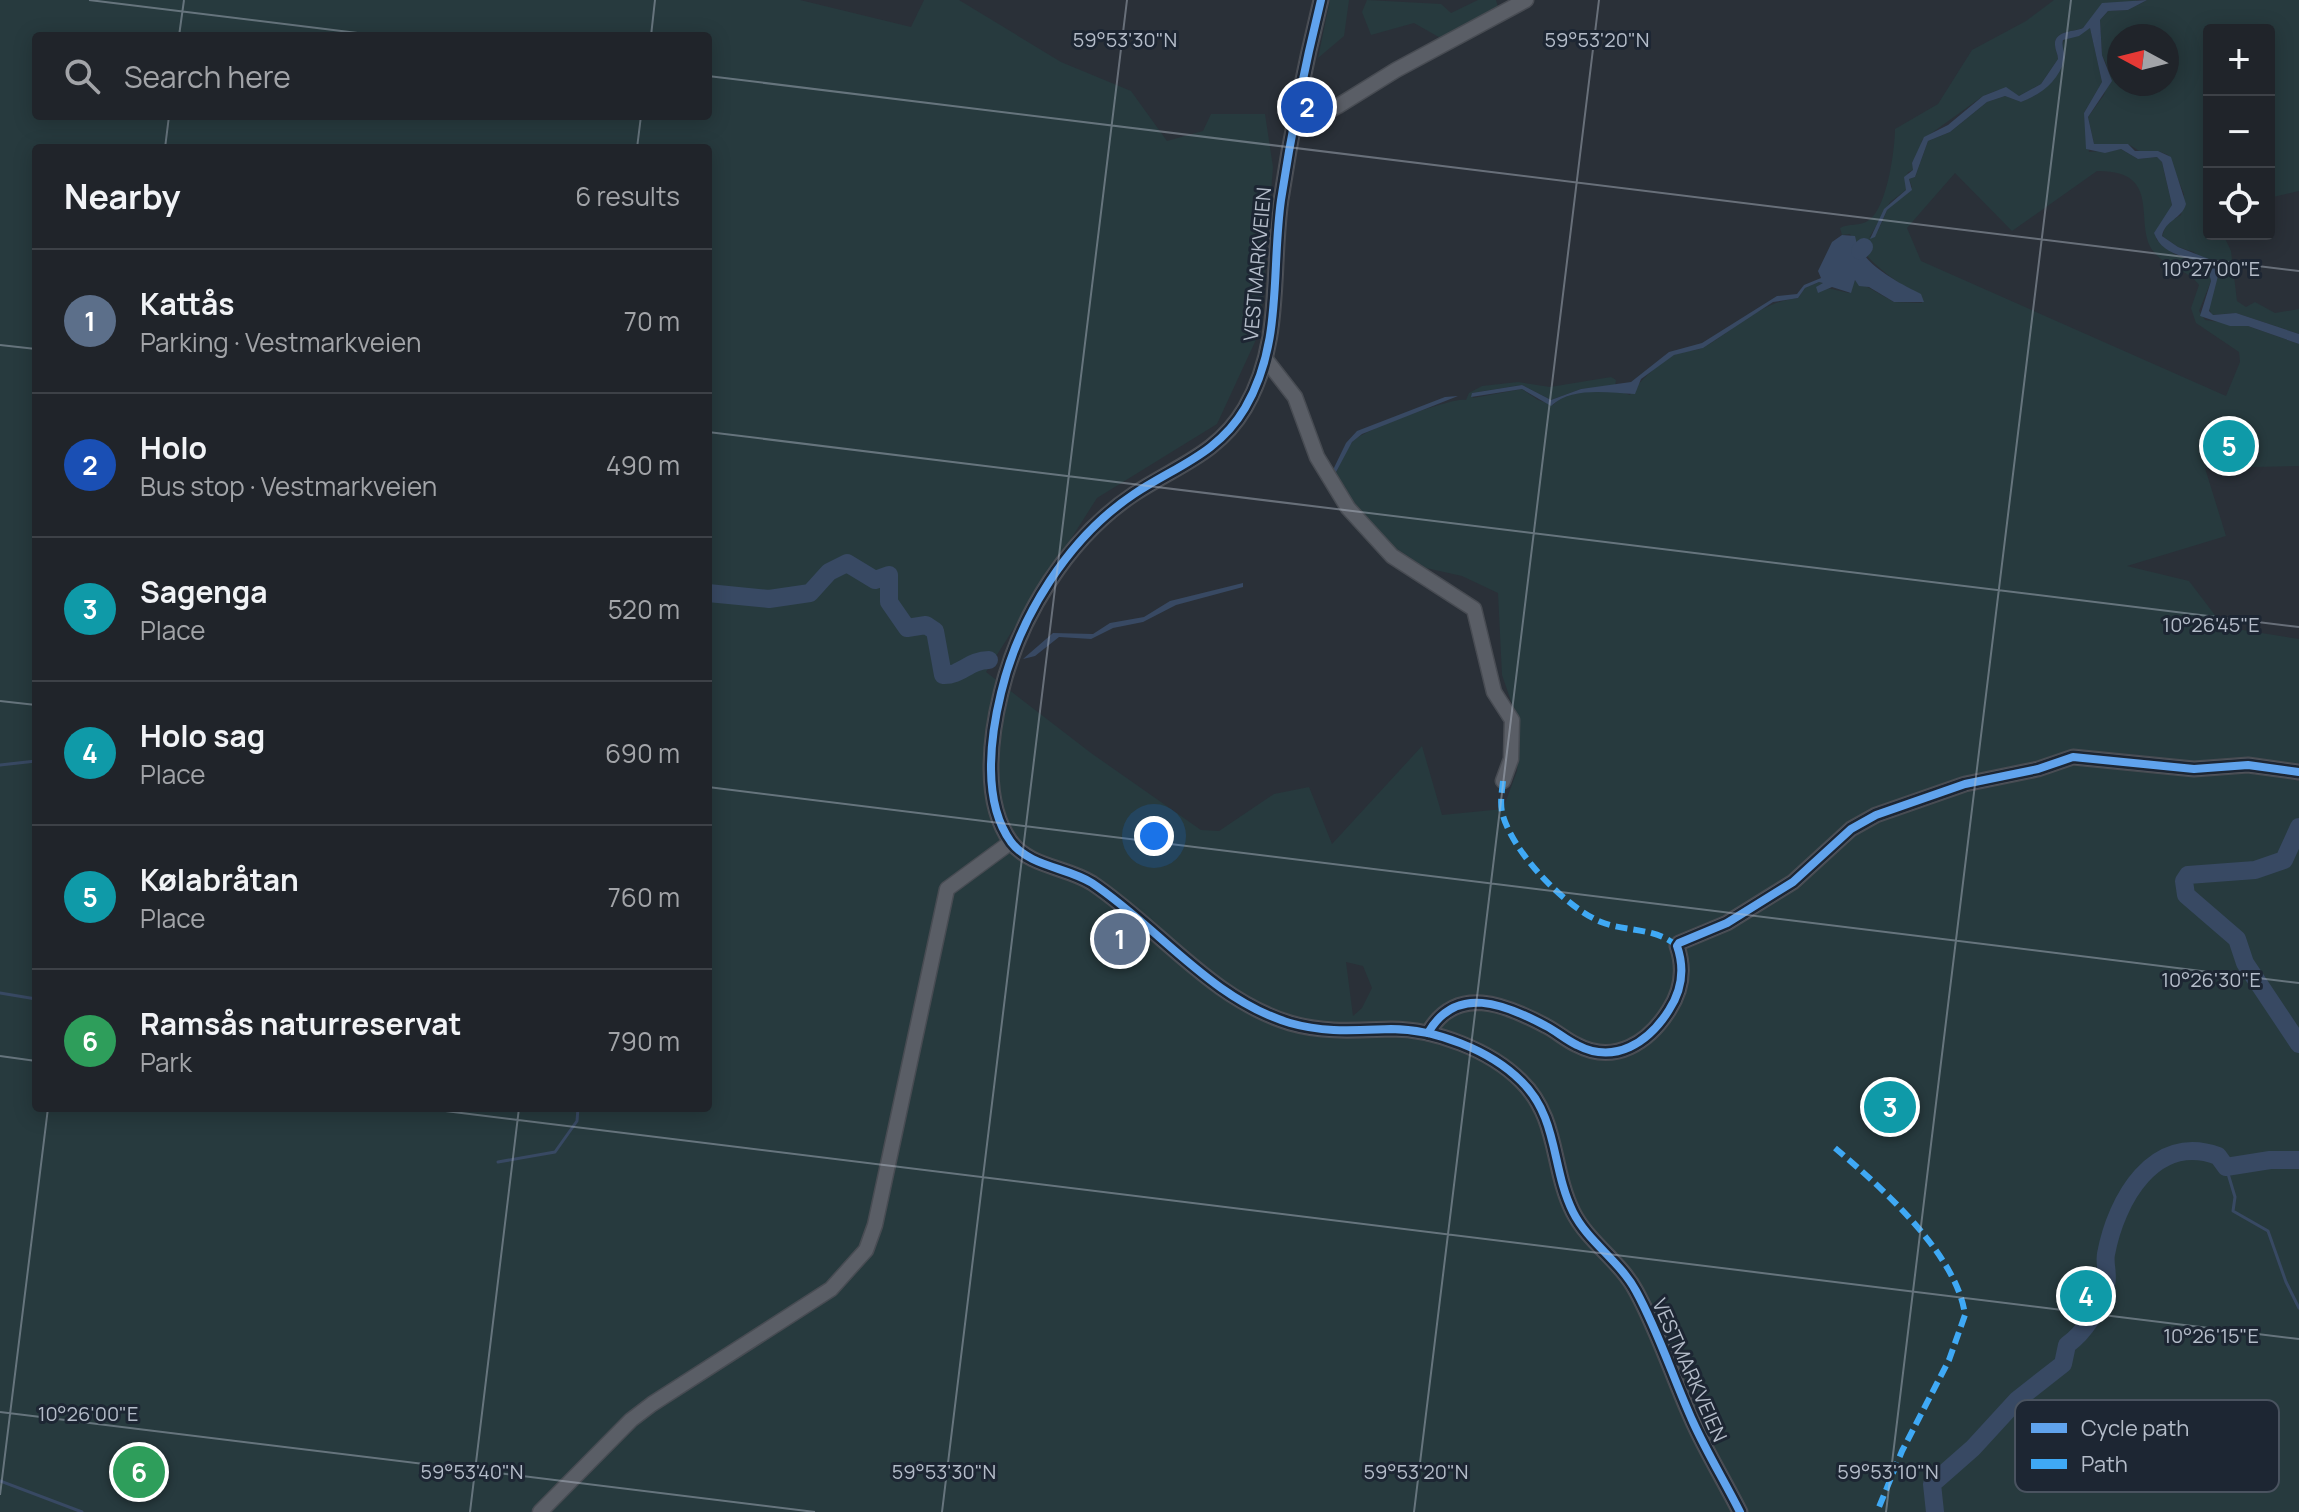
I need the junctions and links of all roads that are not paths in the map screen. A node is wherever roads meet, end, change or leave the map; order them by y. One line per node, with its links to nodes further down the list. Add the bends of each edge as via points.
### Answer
1 (1321, 0): 3 (street, VESTMARKVEIEN)
2 (1526, 0): 3 (street, via 1317,117)
3 (1299, 116): 4 (street, VESTMARKVEIEN, via 1281,201)
4 (1267, 361): 6 (street, via 1295,397 1327,478 1363,526 1392,556 1474,609 1494,692 1512,720 1511,759); 7 (street, VESTMARKVEIEN, via 1225,435 1199,458 1112,511 1058,571 1026,621 1002,688 993,744 996,802)
5 (2298, 771): 8 (street, via 2248,765 2194,769 2073,757 1965,784 1868,819 1793,882 1727,923 1677,946 1682,960 1677,997 1636,1047 1590,1050 1545,1025 1470,1002 1450,1007)
6 (1503, 781)
7 (1011, 842): 8 (street, VESTMARKVEIEN, via 1033,859 1090,882 1213,981 1262,1013 1326,1031); 9 (street, via 947,889 866,1250 831,1289 631,1420)
8 (1428, 1033): 10 (street, VESTMARKVEIEN, via 1493,1060 1534,1095 1550,1128 1570,1208 1633,1285 1694,1425)
9 (540, 1512)
10 (1740, 1512)

